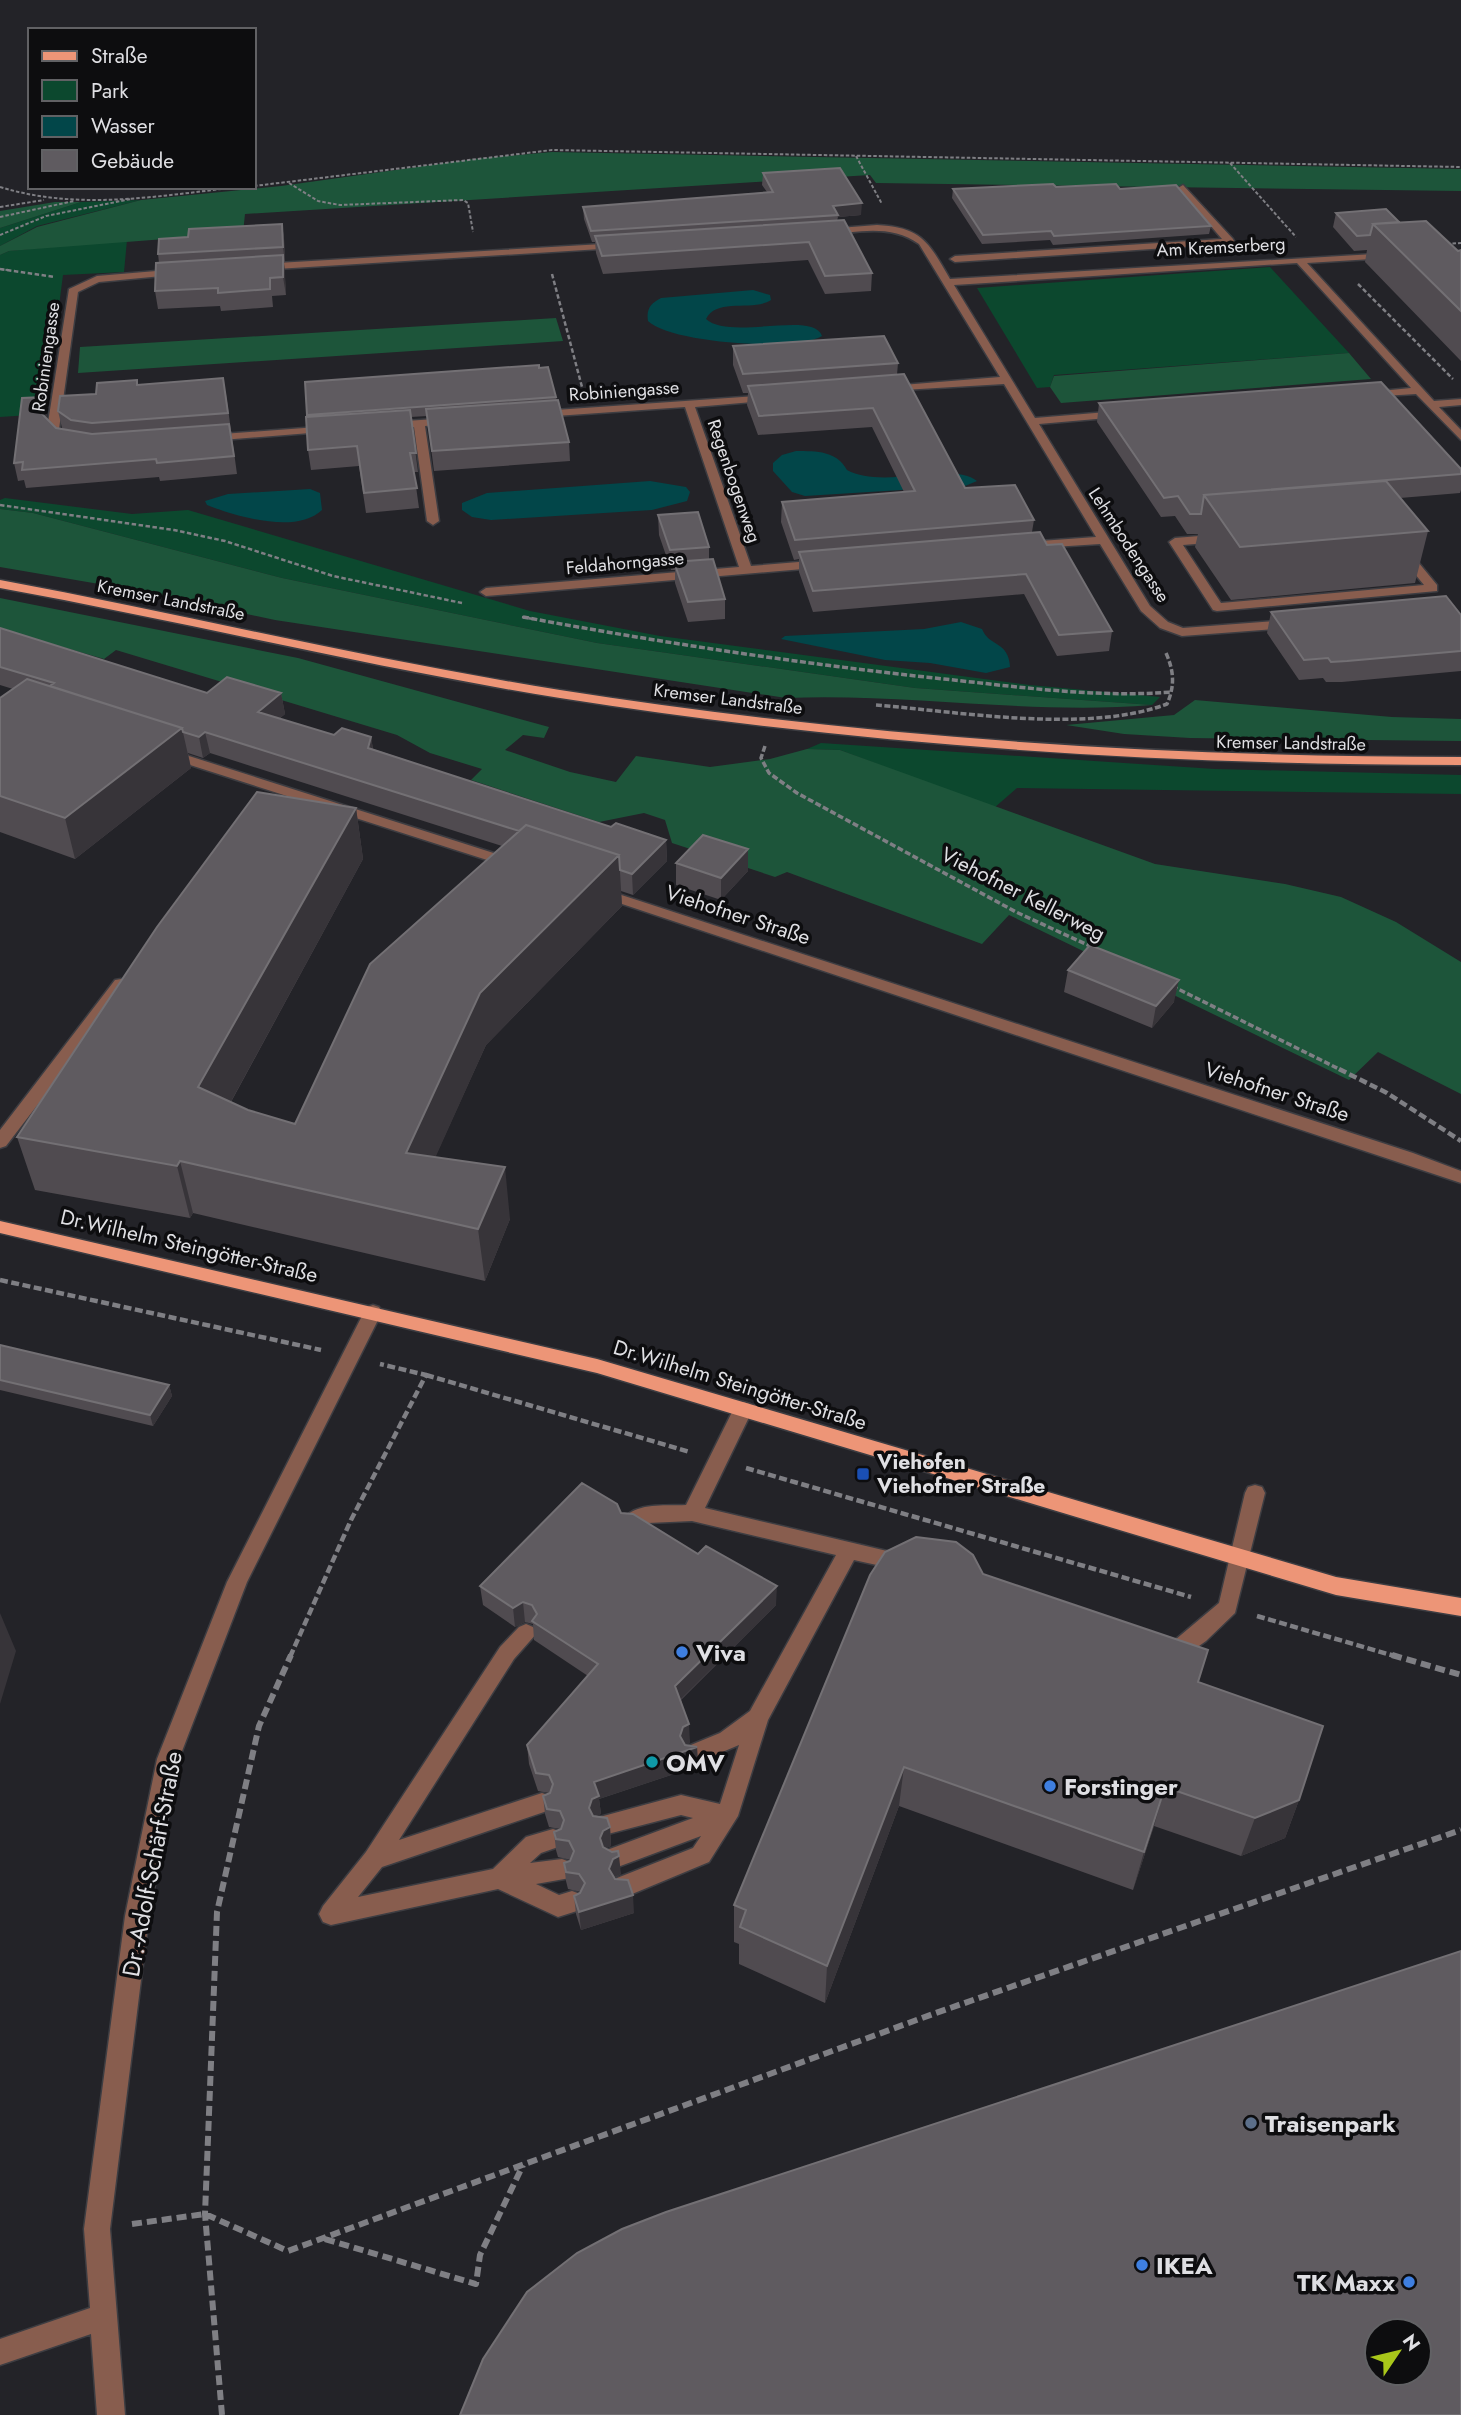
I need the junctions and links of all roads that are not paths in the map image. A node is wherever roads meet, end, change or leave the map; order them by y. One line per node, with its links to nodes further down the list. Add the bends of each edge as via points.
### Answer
1 (1183, 188): 3 (street)
2 (816, 232): 15 (street, Lehmbodengasse, via 901,230 923,242)
3 (1230, 241): 5 (street); 10 (street)
4 (627, 244): 11 (street)
5 (1101, 250): 6 (street); 12 (street)
6 (1030, 254): 8 (street); 14 (street)
7 (1404, 254): 9 (street)
8 (955, 260)
9 (1299, 260): 10 (street, Am Kremserberg); 18 (street, Am Kremserberg)
10 (1248, 262): 12 (street, Am Kremserberg)
11 (242, 268)
12 (1118, 271): 14 (street, Am Kremserberg)
13 (186, 272): 33 (street, Robiniengasse, via 116,276 81,284 73,291 53,429 59,439)
14 (1045, 276): 15 (street, Am Kremserberg)
15 (948, 282): 16 (street, Lehmbodengasse)
16 (1008, 380): 17 (street); 27 (street, Lehmbodengasse)
17 (876, 390)
18 (1419, 391): 19 (street); 23 (street, Am Kremserberg)
19 (1360, 396)
20 (782, 397): 22 (street, Robiniengasse)
21 (1461, 402): 23 (street)
22 (689, 404): 25 (street, Robiniengasse); 38 (street, Regenbogenweg)
23 (1431, 404): 31 (street, Am Kremserberg)
24 (1136, 413): 27 (street)
25 (524, 415)
26 (458, 420): 28 (street)
27 (1032, 421): 35 (street, Lehmbodengasse)
28 (419, 423): 29 (street); 34 (street)
29 (379, 426)
30 (338, 429): 32 (street)
31 (1461, 438)
32 (190, 440)
33 (74, 445)
34 (433, 521)
35 (1102, 540): 36 (street); 43 (street, Lehmbodengasse, via 1145,608 1164,625 1181,632 1202,632)
36 (1008, 548)
37 (842, 562): 38 (street, Feldahorngasse)
38 (746, 570): 40 (street, Feldahorngasse)
39 (0, 584): 45 (main road, Kremser Landstraße, via 556,693 772,724 1027,749 1199,758)
40 (486, 592)
41 (1338, 597): 41 (street, via 1217,607 1175,542 1381,524 1433,588); 42 (street)
42 (1348, 611)
43 (1298, 623)
44 (146, 747): 46 (street)
45 (1461, 761)
46 (532, 869)
47 (585, 887): 50 (street, Viehofner Straße)
48 (135, 965): 49 (street)
49 (0, 1142)
50 (1461, 1177)
51 (0, 1227): 52 (main road, Dr.Wilhelm Steingötter-Straße)
52 (373, 1312): 53 (main road, Dr.Wilhelm Steingötter-Straße, via 597,1366); 75 (street, Dr.-Adolf-Schärf-Straße, via 237,1582 168,1759 137,1916 97,2229)
53 (743, 1409): 55 (street); 58 (main road, Dr.Wilhelm Steingötter-Straße)
54 (1255, 1493): 58 (street)
55 (692, 1513): 56 (street, via 644,1515); 57 (street)
56 (630, 1524)
57 (849, 1550): 59 (street); 63 (street)
58 (1242, 1557): 60 (main road, Dr.Wilhelm Steingötter-Straße, via 1336,1586); 62 (street, via 1228,1607 1199,1635 1178,1650)
59 (925, 1567)
60 (1461, 1607)
61 (526, 1633): 70 (street, via 507,1653)
62 (1142, 1642)
63 (758, 1718): 64 (street, via 728,1740); 66 (street)
64 (694, 1754)
65 (541, 1803): 70 (street)
66 (727, 1816): 67 (street, via 681,1805); 69 (street); 73 (street, via 701,1855)
67 (604, 1825)
68 (553, 1839): 72 (street, via 534,1844)
69 (615, 1857)
70 (374, 1859): 72 (street, via 331,1914)
71 (562, 1870): 72 (street)
72 (499, 1878): 74 (street, via 558,1906)
73 (625, 1886)
74 (572, 1902)
75 (104, 2316): 76 (street); 77 (street, Dr.-Adolf-Schärf-Straße)
76 (0, 2352)
77 (111, 2415)

